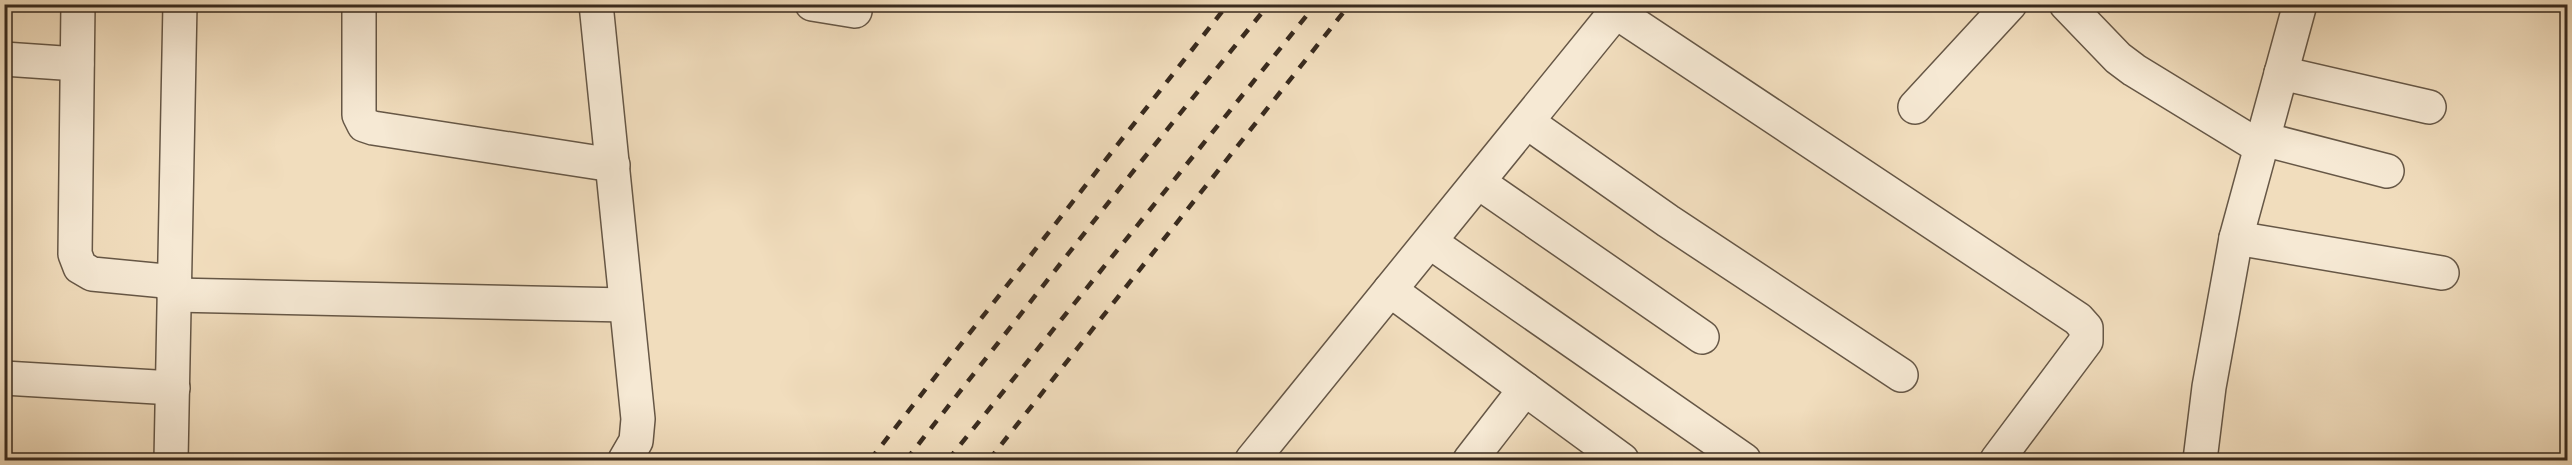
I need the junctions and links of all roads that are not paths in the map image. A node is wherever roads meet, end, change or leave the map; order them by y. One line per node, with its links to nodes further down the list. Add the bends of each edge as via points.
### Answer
1 (78, 4): 12 (street)
2 (180, 4): 24 (street)
3 (360, 4): 18 (street, via 359,115 364,125)
4 (596, 4): 18 (street)
5 (812, 4): 10 (street)
6 (2010, 4): 14 (street)
7 (2066, 4): 17 (street, via 2134,70)
8 (2300, 4): 13 (street)
9 (1619, 8): 16 (street); 38 (street, via 2086,328 2086,341)
10 (855, 12)
11 (4, 59): 12 (street)
12 (78, 64): 24 (street, via 75,254 80,267 92,274)
13 (2281, 73): 15 (street); 17 (street)
14 (1915, 107)
15 (2429, 107)
16 (1527, 122): 20 (street); 28 (street)
17 (2262, 143): 19 (street); 21 (street)
18 (613, 165): 26 (street)
19 (2387, 171)
20 (1478, 182): 22 (street); 27 (street)
21 (2236, 238): 23 (street); 39 (street)
22 (1430, 242): 25 (street); 37 (street)
23 (2442, 273)
24 (175, 288): 26 (street); 30 (street)
25 (1390, 290): 31 (street); 35 (street)
26 (626, 305): 34 (street, via 638,419 636,441)
27 (1702, 337)
28 (1901, 375)
29 (4, 378): 30 (street)
30 (173, 388): 33 (street)
31 (1525, 390): 32 (street); 36 (street)
32 (1603, 455)
33 (171, 460)
34 (625, 460)
35 (1252, 460)
36 (1470, 460)
37 (1744, 460)
38 (1997, 460)
39 (2200, 460)

